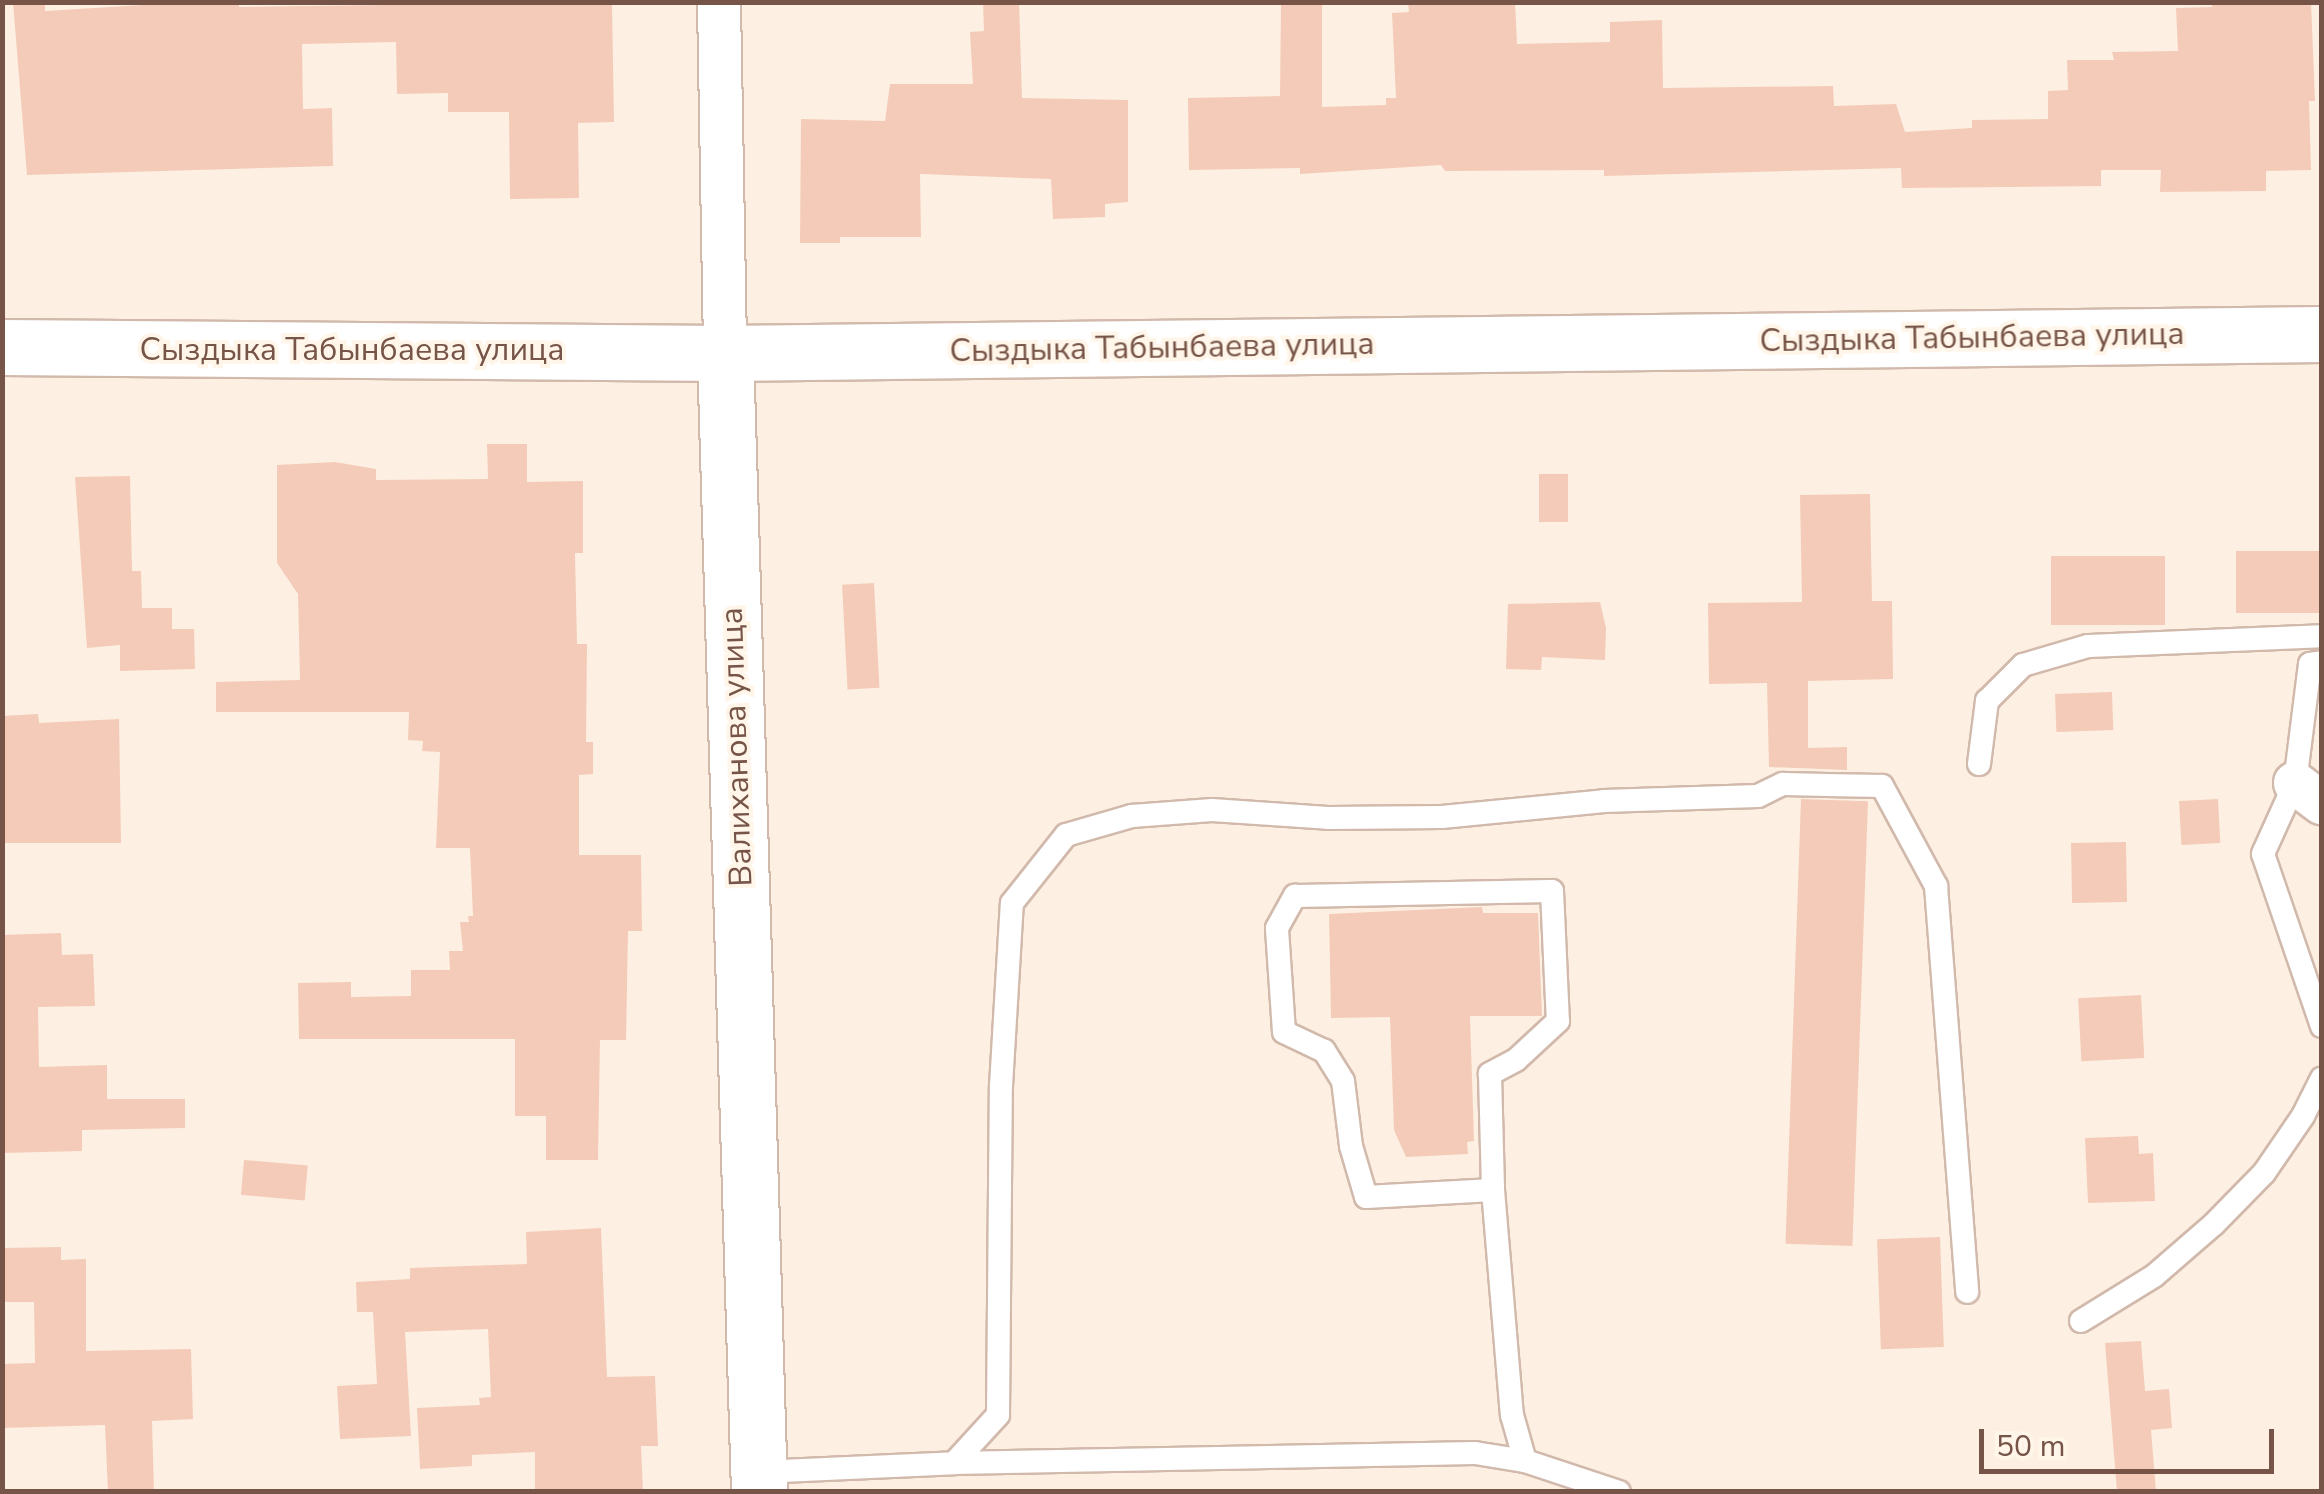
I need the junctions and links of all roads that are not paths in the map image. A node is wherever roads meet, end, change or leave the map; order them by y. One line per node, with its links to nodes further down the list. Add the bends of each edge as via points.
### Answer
1 (719, 2): 4 (street, Валиханова улица)
2 (2322, 334): 4 (street, Сыздыка Табынбаева улица)
3 (2, 348): 4 (street, Сыздыка Табынбаева улица)
4 (725, 353): 16 (street, Валиханова улица)
5 (2314, 636): 6 (lane); 7 (lane, via 2088,646 2023,665 1988,702)
6 (2316, 663): 8 (lane)
7 (1979, 764)
8 (2308, 793): 9 (lane, via 2263,854)
9 (2322, 1026)
10 (2322, 1078): 13 (lane, via 2264,1172 2214,1224 2154,1276)
11 (1493, 1190): 11 (lane, via 1490,1074 1558,1021 1552,891 1295,896 1277,928 1284,1032 1324,1051 1343,1081 1366,1197); 14 (lane, via 1512,1414)
12 (1966, 1292): 15 (lane, via 1936,886 1882,786 1783,784 1758,796 1442,816 1212,810 1132,816 1066,835 1012,902 998,1415)
13 (2081, 1321)
14 (1525, 1461): 15 (lane, via 1476,1453); 17 (lane)
15 (954, 1463): 16 (lane)
16 (759, 1482)
17 (1619, 1492)

